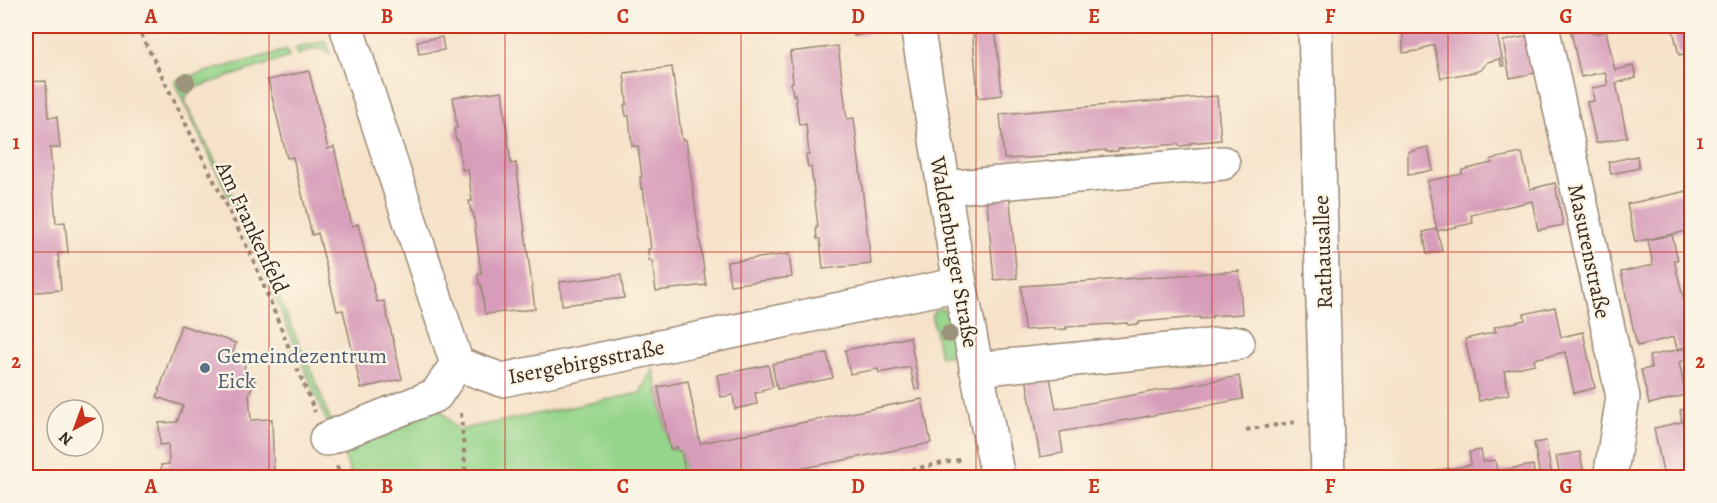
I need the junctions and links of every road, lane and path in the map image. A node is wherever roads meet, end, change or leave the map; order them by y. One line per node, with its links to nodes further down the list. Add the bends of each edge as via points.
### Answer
1 (137, 26): 15 (path, Am Frankenfeld, via 252,257)
2 (346, 26): 10 (street)
3 (917, 26): 7 (street, Waldenburger Straße)
4 (1315, 26): 19 (street, Rathausallee)
5 (1542, 26): 20 (street, Masurenstraße, via 1623,397)
6 (1223, 163): 7 (street)
7 (944, 188): 8 (street, Waldenburger Straße)
8 (960, 284): 10 (street, Isergebirgsstraße, via 502,380); 11 (street, Waldenburger Straße)
9 (1238, 343): 11 (street)
10 (457, 364): 15 (street, via 436,395)
11 (976, 369): 16 (street, Waldenburger Straße)
12 (460, 410): 17 (path)
13 (1297, 422): 14 (path)
14 (1246, 430)
15 (326, 439)
16 (995, 466): 18 (path)
17 (466, 477)
18 (867, 477)
19 (1328, 477)
20 (1610, 477)

